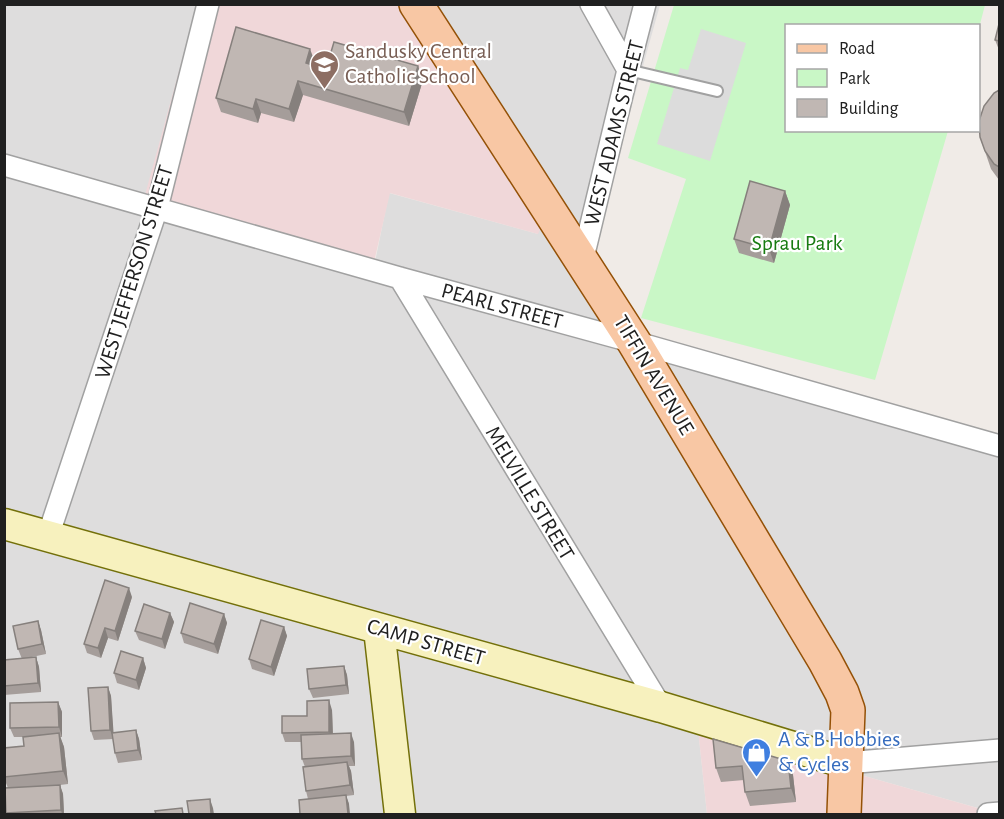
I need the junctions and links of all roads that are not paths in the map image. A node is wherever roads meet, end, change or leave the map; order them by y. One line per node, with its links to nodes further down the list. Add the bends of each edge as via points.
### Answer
1 (208, 4): 8 (street, WEST JEFFERSON STREET)
2 (416, 4): 9 (main road, TIFFIN AVENUE)
3 (591, 4): 5 (street)
4 (645, 4): 5 (street, WEST ADAMS STREET)
5 (628, 70): 6 (lane); 9 (street, WEST ADAMS STREET)
6 (717, 91)
7 (4, 165): 8 (street, PEARL STREET)
8 (157, 208): 10 (street, PEARL STREET); 14 (street, WEST JEFFERSON STREET)
9 (582, 262): 11 (main road, TIFFIN AVENUE)
10 (400, 278): 11 (street, PEARL STREET); 16 (street, MELVILLE STREET)
11 (634, 342): 12 (street, PEARL STREET); 18 (main road, TIFFIN AVENUE, via 842,693 848,710)
12 (999, 446)
13 (4, 524): 14 (street, CAMP STREET)
14 (48, 536): 15 (street, CAMP STREET)
15 (379, 629): 16 (street, CAMP STREET); 20 (street)
16 (661, 708): 18 (street, CAMP STREET)
17 (999, 750): 18 (street)
18 (846, 763): 21 (main road, TIFFIN AVENUE)
19 (999, 813): 22 (street)
20 (400, 814)
21 (844, 814)
22 (988, 814)

